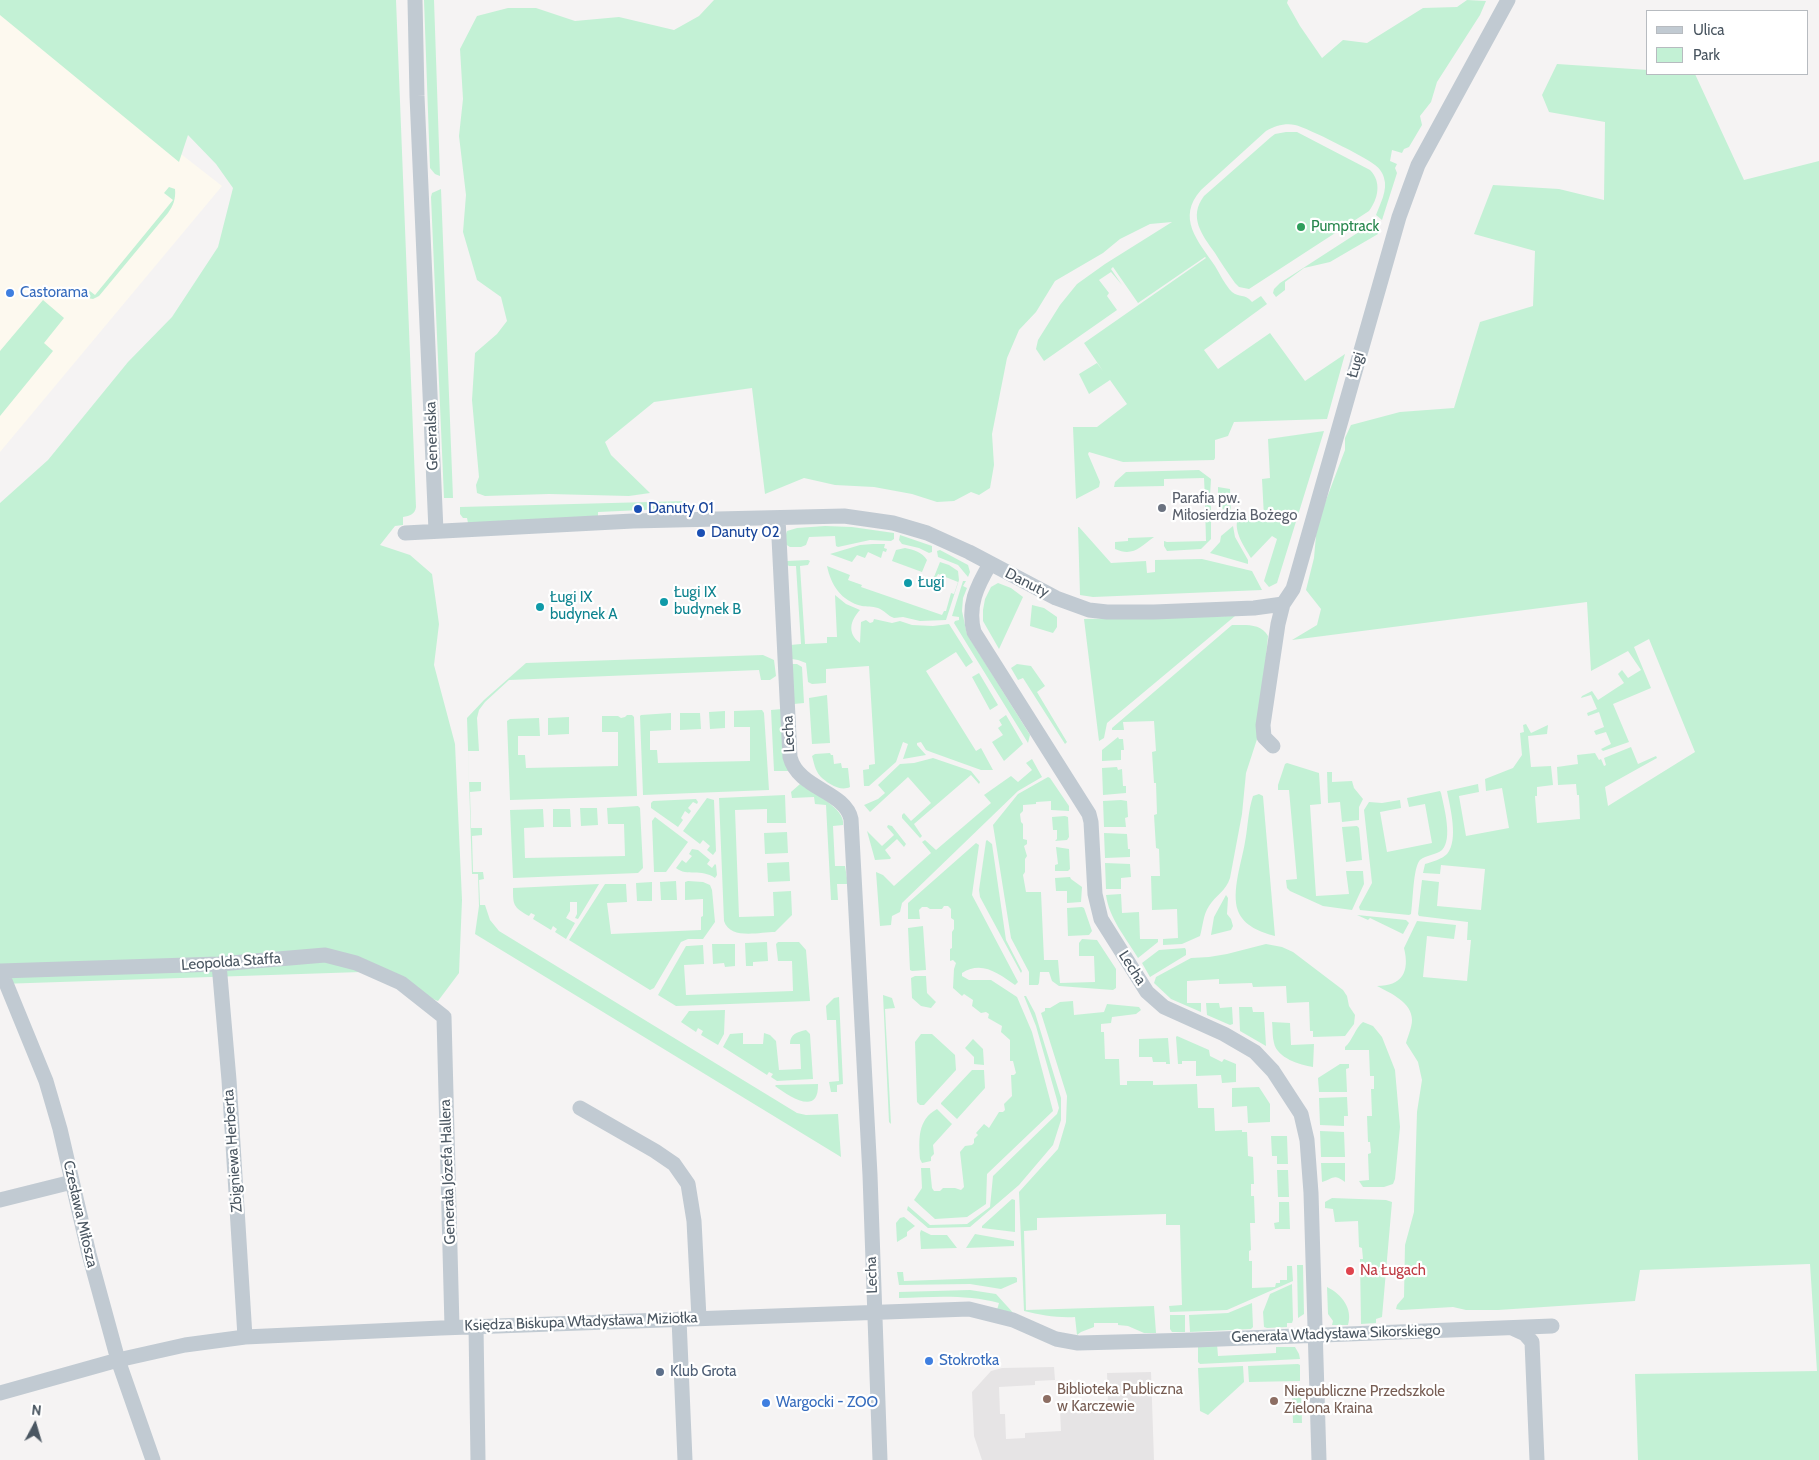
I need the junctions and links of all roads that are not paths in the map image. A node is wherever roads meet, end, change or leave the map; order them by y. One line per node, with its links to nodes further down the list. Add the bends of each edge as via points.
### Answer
1 (415, 0): 4 (street, Generalska)
2 (1508, 0): 7 (street, Ługi, via 1408,188 1296,579)
3 (778, 518): 4 (street); 6 (street, Danuty, via 844,516 893,523 927,533); 15 (street, Lecha, via 790,757 798,773 844,806 851,819)
4 (436, 531): 5 (street)
5 (405, 533)
6 (990, 564): 7 (street, Danuty, via 1056,598 1089,610 1154,612); 22 (street, Lecha, via 974,594 971,620 974,632 1089,814 1095,894 1104,926 1156,1001 1255,1052 1273,1071 1301,1114 1307,1140 1310,1184)
7 (1282, 604): 8 (street, Ługi, via 1263,724 1264,737)
8 (1273, 746)
9 (219, 964): 10 (street, Leopolda Staffa); 11 (street, Leopolda Staffa, via 325,955 356,963 400,983); 23 (street, Zbigniewa Herberta)
10 (0, 971): 13 (street, Czesława Miłosza, via 46,1080)
11 (444, 1017): 20 (street, Generała Józefa Hallera)
12 (580, 1108): 16 (street, via 674,1164 688,1184 694,1221)
13 (72, 1182): 14 (street); 25 (street, Czesława Miłosza)
14 (0, 1200)
15 (874, 1312): 16 (street, Księdza Biskupa Władysława Miziołka); 24 (street, Księdza Biskupa Władysława Miziołka, via 968,1308 1071,1342); 30 (street, Lecha)
16 (699, 1318): 17 (street, Księdza Biskupa Władysława Miziołka)
17 (679, 1319): 18 (street, Księdza Biskupa Władysława Miziołka); 29 (street)
18 (476, 1326): 20 (street, Księdza Biskupa Władysława Miziołka); 28 (street)
19 (1552, 1326): 21 (street, Generała Władysława Sikorskiego)
20 (452, 1327): 23 (street, Księdza Biskupa Władysława Miziołka)
21 (1509, 1327): 22 (street, Generała Władysława Sikorskiego); 32 (street, via 1525,1334 1532,1342)
22 (1315, 1335): 24 (street, Generała Władysława Sikorskiego); 31 (street, Lecha)
23 (245, 1337): 25 (street, Księdza Biskupa Władysława Miziołka, via 185,1345)
24 (1163, 1341)
25 (118, 1360): 26 (street, Księdza Biskupa Władysława Miziołka); 27 (street, Czesława Miłosza)
26 (0, 1393)
27 (152, 1460)
28 (478, 1460)
29 (685, 1460)
30 (880, 1460)
31 (1319, 1460)
32 (1537, 1460)

